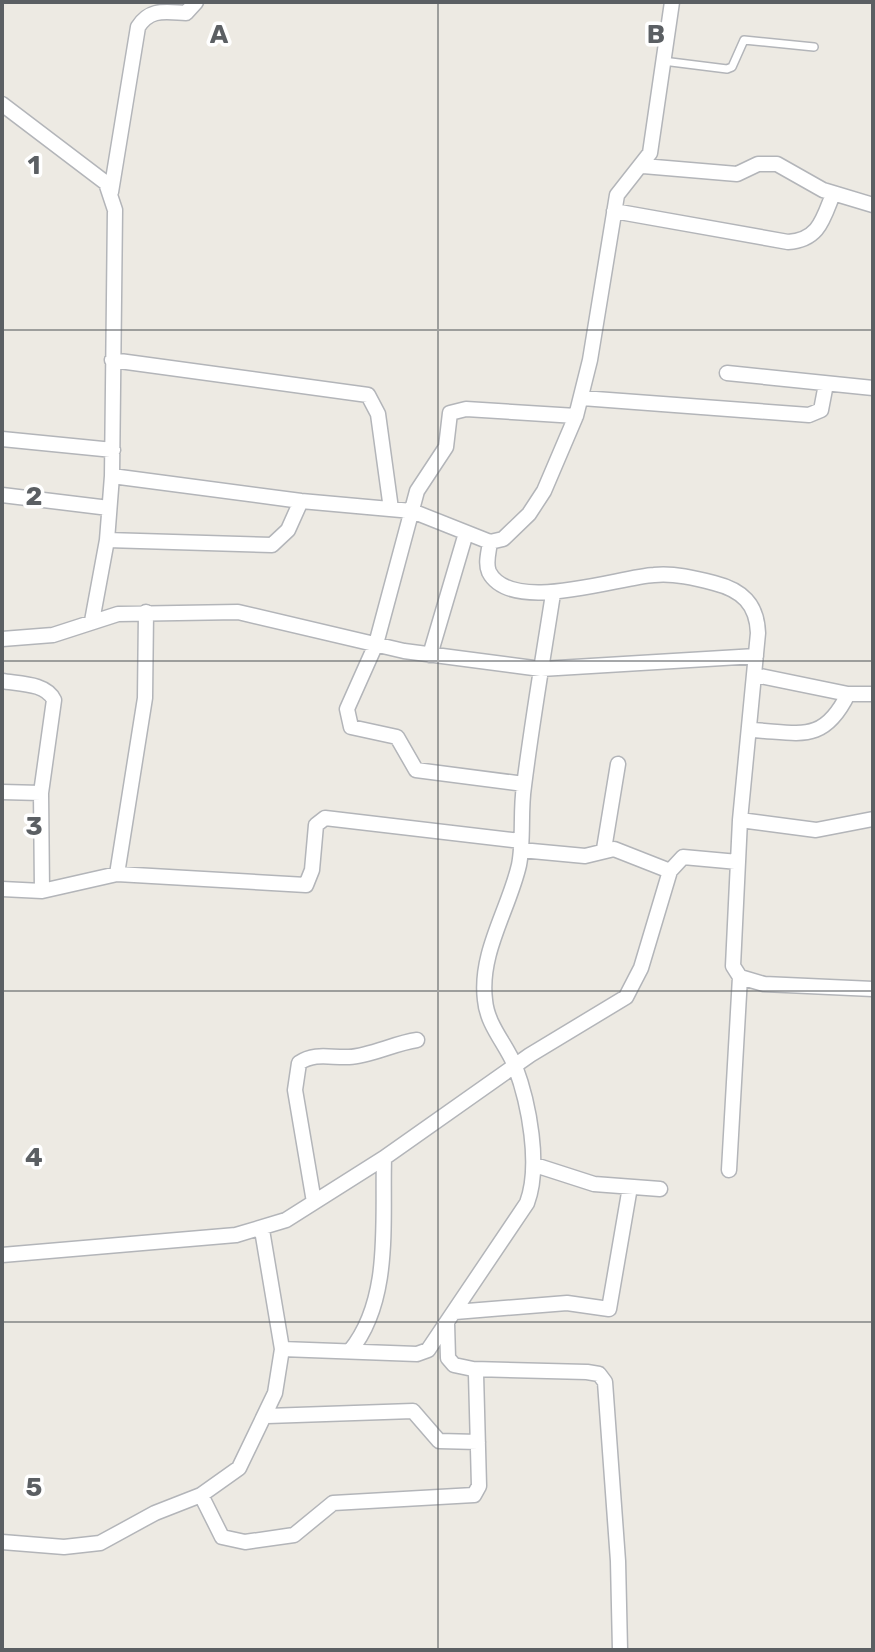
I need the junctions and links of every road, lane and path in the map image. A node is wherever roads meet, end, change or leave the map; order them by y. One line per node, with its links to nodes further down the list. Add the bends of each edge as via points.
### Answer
1 (196, 2): 7 (street, via 186,13 154,12 138,27)
2 (672, 2): 4 (street)
3 (814, 47): 4 (lane, via 744,40 727,69)
4 (663, 61): 6 (street, via 650,153)
5 (2, 104): 7 (street, via 91,169)
6 (643, 166): 8 (street, via 737,174 758,164 777,164); 10 (street, via 625,181)
7 (111, 192): 11 (street)
8 (833, 194): 9 (street); 10 (street, via 817,231 801,241)
9 (873, 205)
10 (614, 211): 15 (street)
11 (112, 360): 18 (street); 23 (street, via 368,395 378,414)
12 (727, 373): 13 (street)
13 (826, 384): 14 (street); 15 (street, via 821,410 809,415)
14 (873, 388)
15 (582, 398): 16 (street)
16 (576, 416): 24 (street, via 466,409 450,413 442,457 421,481); 27 (street, via 529,514 503,539)
17 (2, 439): 18 (street)
18 (113, 450): 19 (street)
19 (112, 476): 21 (street); 22 (street)
20 (2, 495): 22 (street)
21 (301, 501): 23 (street); 26 (street, via 288,530 272,545)
22 (109, 508): 26 (street)
23 (391, 509): 24 (street)
24 (412, 511): 25 (street); 32 (street)
25 (466, 533): 27 (street); 33 (street)
26 (107, 540): 30 (street)
27 (490, 542): 28 (street, via 487,564 496,580)
28 (553, 594): 34 (street, via 656,574 725,586 752,605 758,617); 35 (street)
29 (146, 612): 30 (street); 32 (street, via 238,612); 51 (street, via 145,698)
30 (92, 621): 31 (street, via 53,635)
31 (2, 639)
32 (376, 644): 33 (street); 42 (street, via 347,709 351,727 397,737 416,770)
33 (430, 655): 35 (street)
34 (756, 656): 35 (street); 36 (street)
35 (541, 669): 42 (street)
36 (755, 675): 38 (street); 40 (street)
37 (2, 681): 44 (street, via 43,688 54,700)
38 (848, 694): 39 (street); 40 (street, via 825,728)
39 (873, 694)
40 (750, 730): 46 (street)
41 (618, 764): 48 (street)
42 (524, 784): 47 (street)
43 (2, 792): 44 (street)
44 (41, 793): 53 (street)
45 (873, 819): 46 (street, via 816,830)
46 (740, 820): 49 (street)
47 (521, 846): 48 (street, via 585,856); 51 (street, via 325,818 316,825 306,885); 57 (street, via 485,981 491,1023)
48 (604, 849): 50 (street)
49 (738, 862): 50 (street, via 683,857); 54 (street, via 733,966)
50 (670, 871): 57 (street, via 641,968 626,997)
51 (117, 874): 53 (street)
52 (2, 889): 53 (street)
53 (42, 891)
54 (740, 977): 55 (street, via 764,984); 60 (street)
55 (873, 989)
56 (417, 1040): 63 (street, via 354,1057 310,1056 299,1063 295,1090)
57 (515, 1067): 58 (street); 59 (street)
58 (384, 1158): 63 (street); 68 (street, via 376,1294 371,1318)
59 (535, 1165): 61 (street, via 594,1184); 66 (street, via 527,1203)
60 (729, 1170)
61 (630, 1187): 62 (street); 66 (street, via 609,1309 567,1303)
62 (660, 1189)
63 (314, 1202): 64 (street)
64 (262, 1230): 65 (street); 67 (street)
65 (2, 1255)
66 (451, 1317): 68 (street, via 428,1350 417,1354); 69 (street, via 448,1358)
67 (282, 1349): 68 (street); 70 (street)
68 (350, 1351)
69 (473, 1369): 71 (street); 74 (street, via 587,1372 599,1374 605,1382)
70 (267, 1416): 71 (street, via 413,1411 439,1441); 72 (street, via 239,1468)
71 (478, 1442): 72 (street, via 479,1486 474,1495 333,1503 294,1535 245,1542 222,1537)
72 (201, 1495): 73 (street, via 100,1543 64,1547)
73 (2, 1542)
74 (620, 1650)

